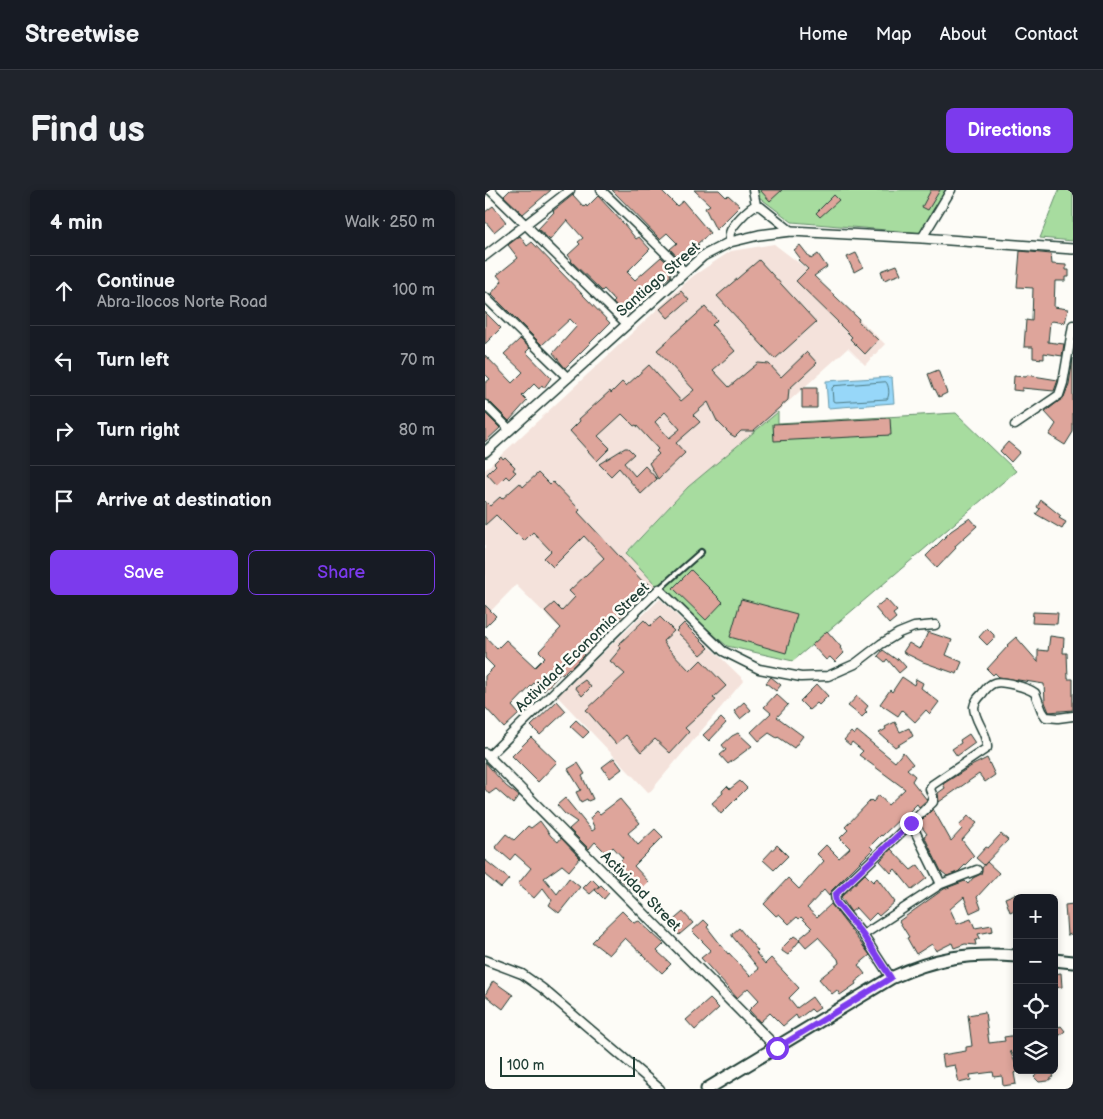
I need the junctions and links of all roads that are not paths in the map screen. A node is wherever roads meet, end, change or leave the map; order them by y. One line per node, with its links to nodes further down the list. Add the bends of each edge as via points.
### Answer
1 (490, 190): 7 (street)
2 (570, 190): 7 (street)
3 (601, 190): 13 (street)
4 (753, 190): 6 (street)
5 (951, 190): 9 (street)
6 (756, 205): 8 (street); 10 (street, via 730,232)
7 (525, 225): 12 (street); 15 (street)
8 (791, 231): 9 (street, Santiago Street); 10 (street, Santiago Street)
9 (922, 238): 11 (street, Santiago Street)
10 (730, 242): 13 (street, Santiago Street, via 703,256)
11 (1073, 249)
12 (485, 256)
13 (685, 272): 15 (street, Santiago Street)
14 (485, 297): 17 (street)
15 (627, 324): 17 (street, Santiago Street)
16 (1073, 325): 19 (street, via 1059,395)
17 (568, 378): 20 (street, Santiago Street)
18 (485, 405): 20 (street)
19 (1015, 426)
20 (510, 430): 21 (street, Santiago Street)
21 (485, 452)
22 (701, 552): 23 (lane)
23 (659, 589): 24 (street, Actividad-Economia Street, via 723,652 759,669 801,677 828,676 855,664 899,633 914,627); 26 (street, Actividad-Economia Street)
24 (935, 625)
25 (1073, 716): 27 (street, via 1046,717 1035,693 1026,688 1001,682 988,686 977,699 974,709 987,748 932,785 933,802)
26 (487, 754): 36 (street, Actividad Street)
27 (911, 823): 29 (street); 30 (street, via 835,895 836,902)
28 (977, 870): 29 (street)
29 (941, 884): 30 (street)
30 (863, 935): 35 (street)
31 (1013, 956): 35 (main road, via 985,954 943,959 918,965)
32 (485, 960): 37 (street, via 522,974 542,988)
33 (1058, 960): 34 (main road)
34 (1073, 962)
35 (891, 978): 36 (main road)
36 (777, 1048): 38 (main road)
37 (659, 1089)
38 (707, 1089)

